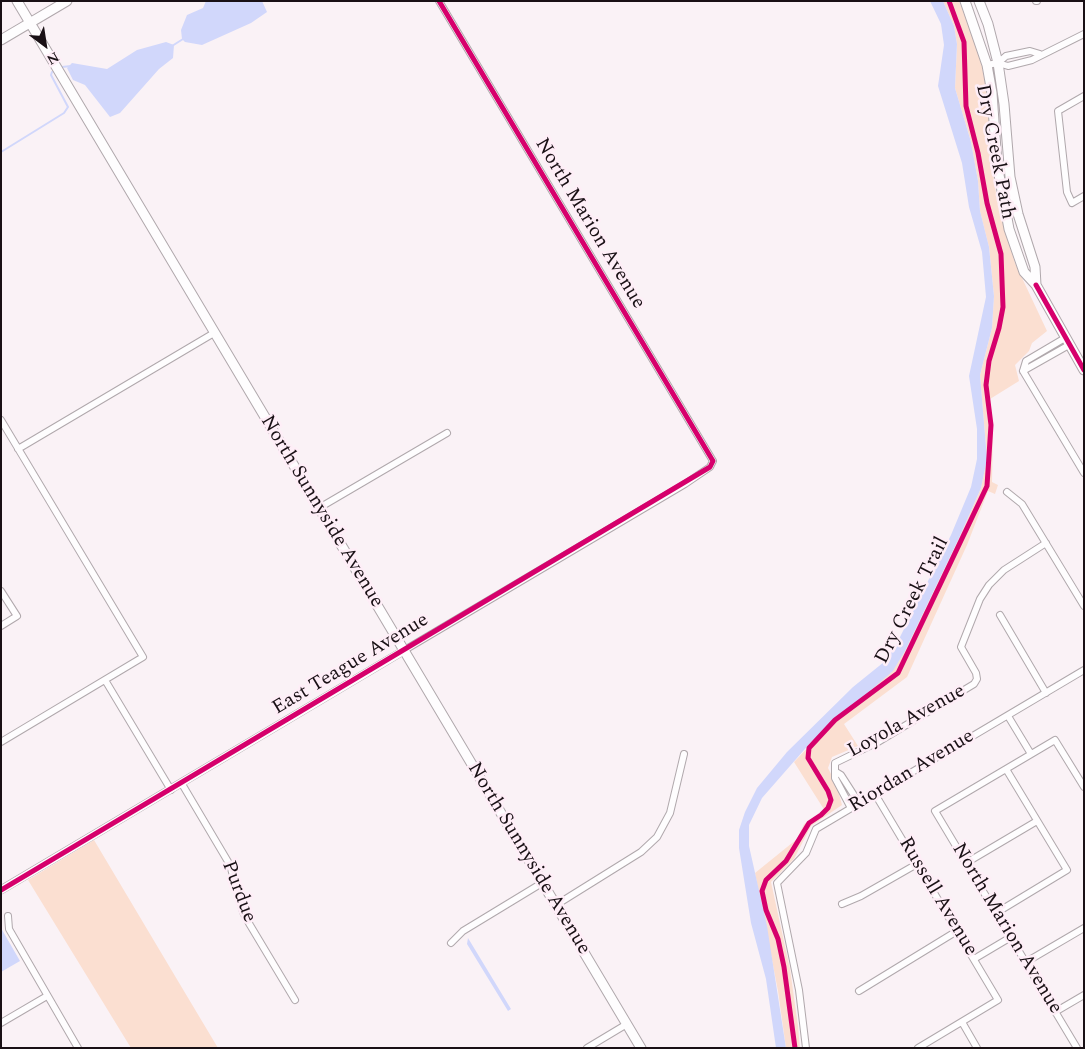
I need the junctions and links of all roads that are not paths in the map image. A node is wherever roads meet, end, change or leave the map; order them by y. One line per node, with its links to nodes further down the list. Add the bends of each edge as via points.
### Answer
1 (16, 1): 6 (main road, North Sunnyside Avenue)
2 (67, 1): 6 (main road)
3 (438, 1): 21 (street, North Marion Avenue)
4 (965, 1): 11 (main road)
5 (979, 1): 10 (main road)
6 (30, 23): 8 (main road); 15 (main road, North Sunnyside Avenue)
7 (1084, 34): 9 (street)
8 (1, 40)
9 (1040, 54): 10 (street, via 1032,60 1008,66); 10 (street, via 1022,52 1006,56)
10 (998, 63): 11 (street); 14 (main road, via 1010,177 1035,267)
11 (987, 65): 14 (main road, via 1004,208 1024,272)
12 (1084, 96): 13 (street, via 1058,111 1067,192 1072,203)
13 (1084, 196)
14 (1036, 285): 16 (main road)
15 (214, 333): 20 (street); 24 (main road, North Sunnyside Avenue)
16 (1067, 341): 17 (main road); 22 (street, via 1026,361 1023,371)
17 (1084, 370)
18 (1, 420): 20 (street)
19 (447, 433): 24 (street)
20 (18, 449): 32 (street, via 143,658)
21 (713, 461): 30 (street, East Teague Avenue, via 710,467 685,484)
22 (1084, 473)
23 (1007, 492): 25 (street, via 1022,504)
24 (319, 508): 30 (main road, North Sunnyside Avenue)
25 (1046, 543): 27 (street); 40 (street, Loyola Avenue, via 1012,563 989,585 980,599 960,647 977,679 974,684 878,742 835,763)
26 (1, 591): 29 (street, via 16,616)
27 (1084, 606)
28 (1000, 615): 33 (street)
29 (1, 626)
30 (403, 651): 39 (street, East Teague Avenue); 49 (main road, North Sunnyside Avenue)
31 (1084, 670): 33 (street, Riordan Avenue)
32 (105, 680): 35 (street); 42 (street)
33 (1046, 693): 34 (street, Riordan Avenue)
34 (1008, 716): 37 (street); 43 (street, Riordan Avenue)
35 (1, 742)
36 (684, 754): 52 (street, via 670,813 657,838 641,852)
37 (1031, 754): 38 (street); 41 (street, via 1055,740)
38 (1006, 769): 46 (street); 47 (street, North Marion Avenue, via 935,811)
39 (182, 784): 42 (street, East Teague Avenue); 64 (street, Purdue, via 230,866 243,912)
40 (844, 786): 44 (street); 45 (street, via 841,793)
41 (1084, 787)
42 (171, 790): 50 (street, East Teague Avenue)
43 (876, 794): 44 (street, Riordan Avenue); 48 (street, Russell Avenue)
44 (859, 803): 45 (street, Riordan Avenue)
45 (851, 808): 72 (street, Riordan Avenue, via 816,829 806,853 777,884 799,990)
46 (1037, 820): 47 (street); 53 (street, via 1067,870)
47 (966, 863): 53 (street, North Marion Avenue)
48 (917, 864): 51 (street); 56 (street, Russell Avenue)
49 (542, 882): 52 (main road, North Sunnyside Avenue); 58 (street, via 463,931)
50 (1, 890)
51 (842, 904)
52 (556, 905): 68 (main road, North Sunnyside Avenue)
53 (996, 913): 57 (street, North Marion Avenue)
54 (8, 916): 63 (street, via 9,929)
55 (1084, 928): 60 (street)
56 (957, 931): 59 (street, Russell Avenue); 61 (street)
57 (1011, 937): 59 (street); 60 (street, North Marion Avenue)
58 (451, 943)
59 (974, 959): 66 (street, Russell Avenue, via 998,1000)
60 (1026, 962): 65 (street, North Marion Avenue)
61 (859, 991)
62 (1084, 995): 65 (street)
63 (47, 996): 67 (street); 69 (street)
64 (295, 1000)
65 (1055, 1012): 75 (street, North Marion Avenue)
66 (962, 1022): 73 (street); 74 (street)
67 (1, 1023)
68 (627, 1024): 70 (street); 71 (main road, North Sunnyside Avenue)
69 (78, 1048)
70 (587, 1048)
71 (641, 1048)
72 (806, 1048)
73 (918, 1048)
74 (977, 1048)
75 (1077, 1048)

